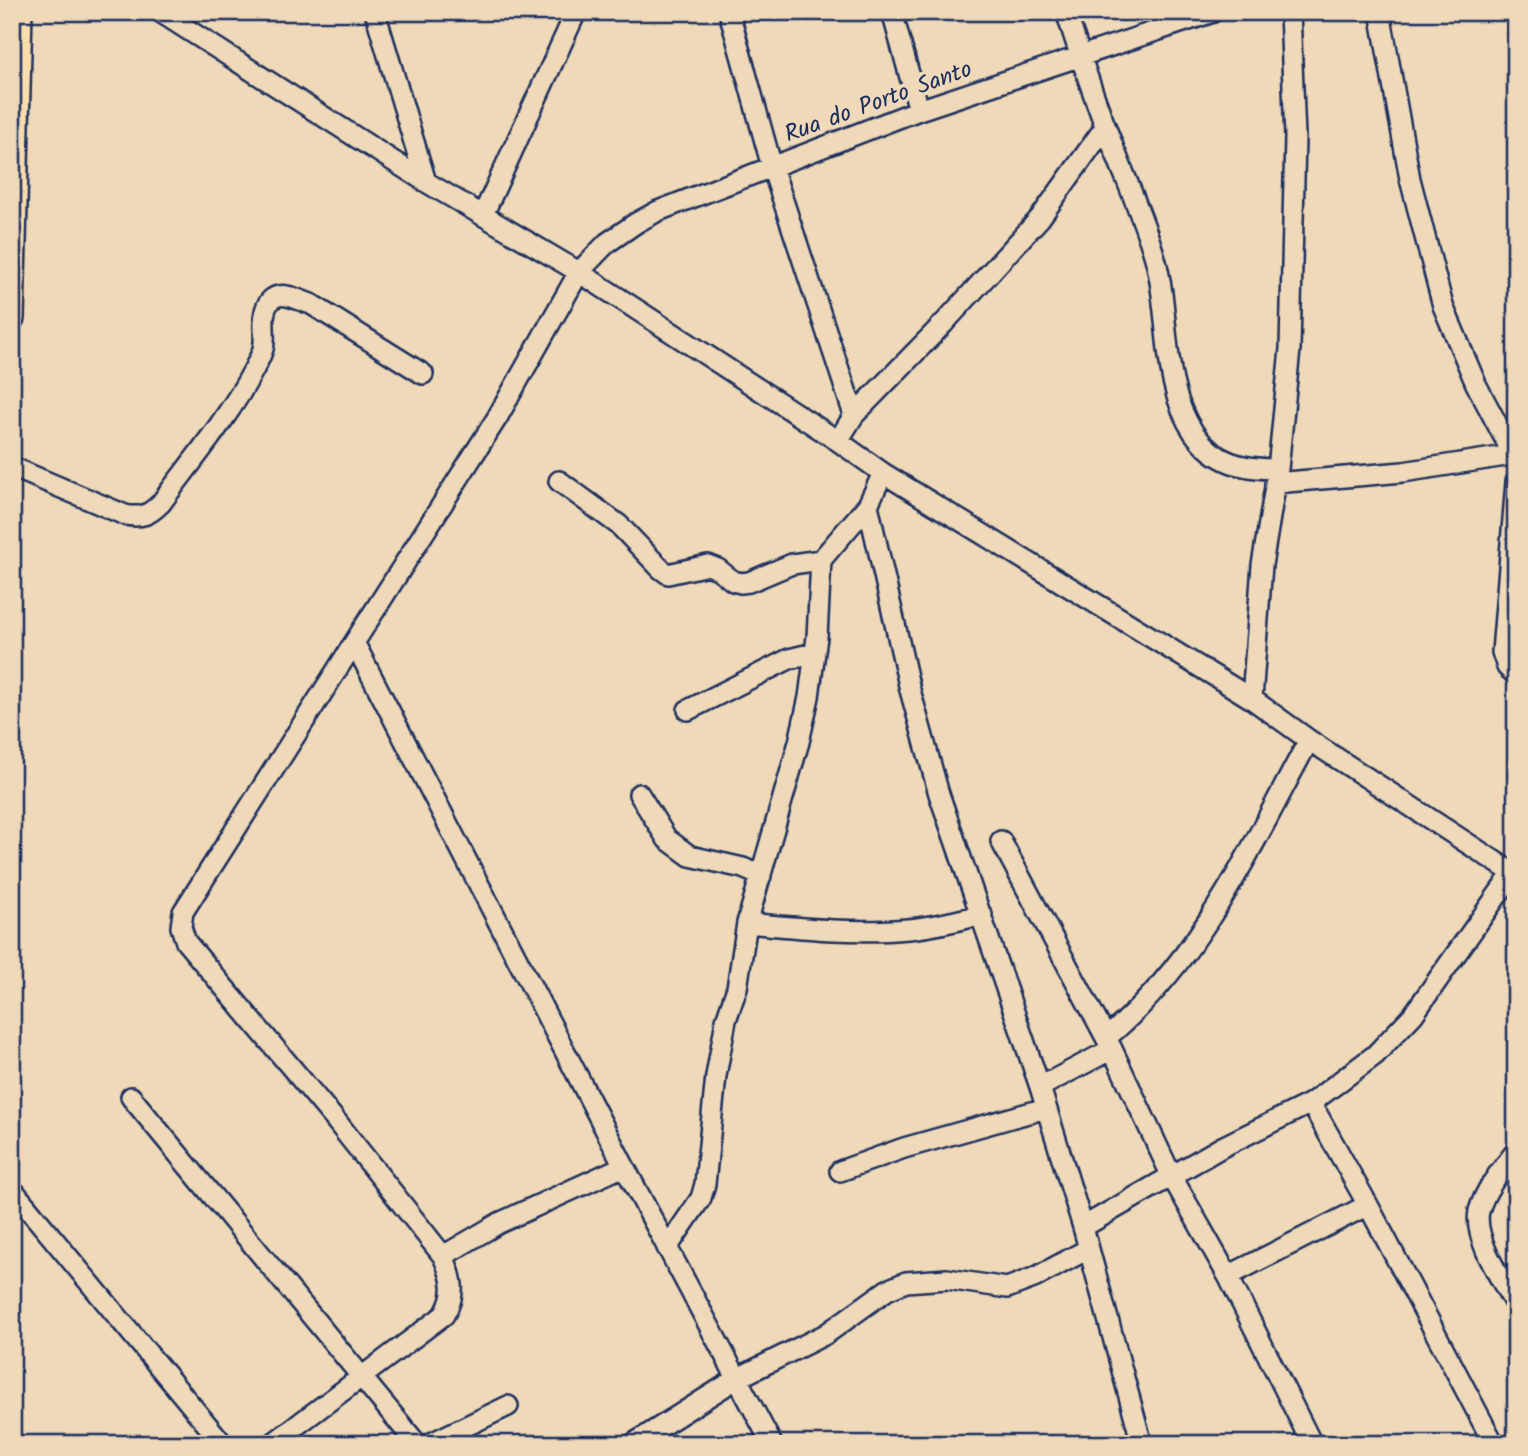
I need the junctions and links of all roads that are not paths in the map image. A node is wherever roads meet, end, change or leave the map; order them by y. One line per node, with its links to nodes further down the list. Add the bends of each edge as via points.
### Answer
1 (20, 12): 18 (main road)
2 (160, 12): 15 (street)
3 (375, 12): 15 (street)
4 (576, 12): 16 (street)
5 (729, 12): 14 (street)
6 (892, 12): 12 (street)
7 (1066, 12): 11 (street)
8 (1213, 12): 11 (street, Rua do Porto Santo)
9 (1290, 12): 25 (street, via 1295,137 1292,286)
10 (1380, 12): 22 (street, via 1410,179 1443,306)
11 (1080, 55): 12 (street, Rua do Porto Santo); 13 (street)
12 (919, 110): 14 (street, Rua do Porto Santo)
13 (1105, 127): 20 (street, via 1040,218); 25 (street, via 1155,258 1172,379 1190,425 1206,446 1230,464)
14 (772, 167): 17 (street, Rua do Porto Santo, via 636,223 607,243); 20 (street)
15 (426, 182): 16 (street)
16 (483, 215): 17 (street)
17 (579, 272): 21 (street); 30 (street, Rua do Porto Santo, via 497,418)
18 (12, 317)
19 (423, 374): 23 (street, via 310,304 279,296 266,310 264,348 253,371 229,411 149,515 125,514)
20 (854, 415): 21 (street)
21 (838, 441): 24 (street)
22 (1514, 457): 25 (street, via 1403,472)
23 (12, 467)
24 (883, 473): 28 (street); 33 (street)
25 (1276, 476): 33 (street, via 1259,594)
26 (559, 481): 29 (street, via 619,525 668,574 708,565 741,583 792,564)
27 (1516, 482): 32 (street, via 1502,652 1507,667)
28 (869, 505): 29 (street); 40 (street, via 921,729)
29 (821, 560): 31 (street)
30 (355, 645): 48 (street); 56 (street, Rua do Porto Santo, via 200,884 183,912 181,927 199,959)
31 (814, 653): 34 (street, via 789,659); 39 (street, via 799,742)
32 (1516, 675)
33 (1252, 699): 35 (street)
34 (688, 710)
35 (1309, 740): 38 (street); 42 (street, via 1198,938)
36 (639, 794): 39 (street, via 667,839 690,856)
37 (1001, 841): 42 (street)
38 (1514, 874): 45 (street, via 1407,1022 1375,1055)
39 (761, 876): 41 (street)
40 (982, 915): 41 (street, via 892,930); 43 (street)
41 (747, 923): 54 (street, via 720,1054 705,1184 701,1198)
42 (1109, 1043): 43 (street); 50 (street)
43 (1040, 1087): 46 (street)
44 (131, 1097): 59 (street)
45 (1311, 1103): 50 (street); 52 (street)
46 (1046, 1108): 49 (street); 53 (street)
47 (1516, 1151): 58 (street, via 1488,1189 1478,1225)
48 (624, 1166): 54 (street); 56 (street, via 499,1223)
49 (840, 1171)
50 (1172, 1177): 53 (street); 57 (street)
51 (12, 1189): 62 (street)
52 (1368, 1205): 57 (street); 70 (street)
53 (1083, 1227): 55 (street)
54 (667, 1248): 60 (street)
55 (1088, 1249): 60 (street, via 1037,1278 1007,1288 947,1279 906,1282 887,1290 825,1334); 68 (street)
56 (443, 1256): 59 (street, via 453,1291 444,1315)
57 (1228, 1276): 69 (street)
58 (1516, 1306)
59 (362, 1376): 63 (street); 64 (street)
60 (736, 1379): 66 (street); 67 (street)
61 (508, 1406): 65 (street)
62 (223, 1444)
63 (272, 1444)
64 (417, 1444)
65 (429, 1444)
66 (634, 1444)
67 (772, 1444)
68 (1142, 1444)
69 (1312, 1444)
70 (1494, 1444)

